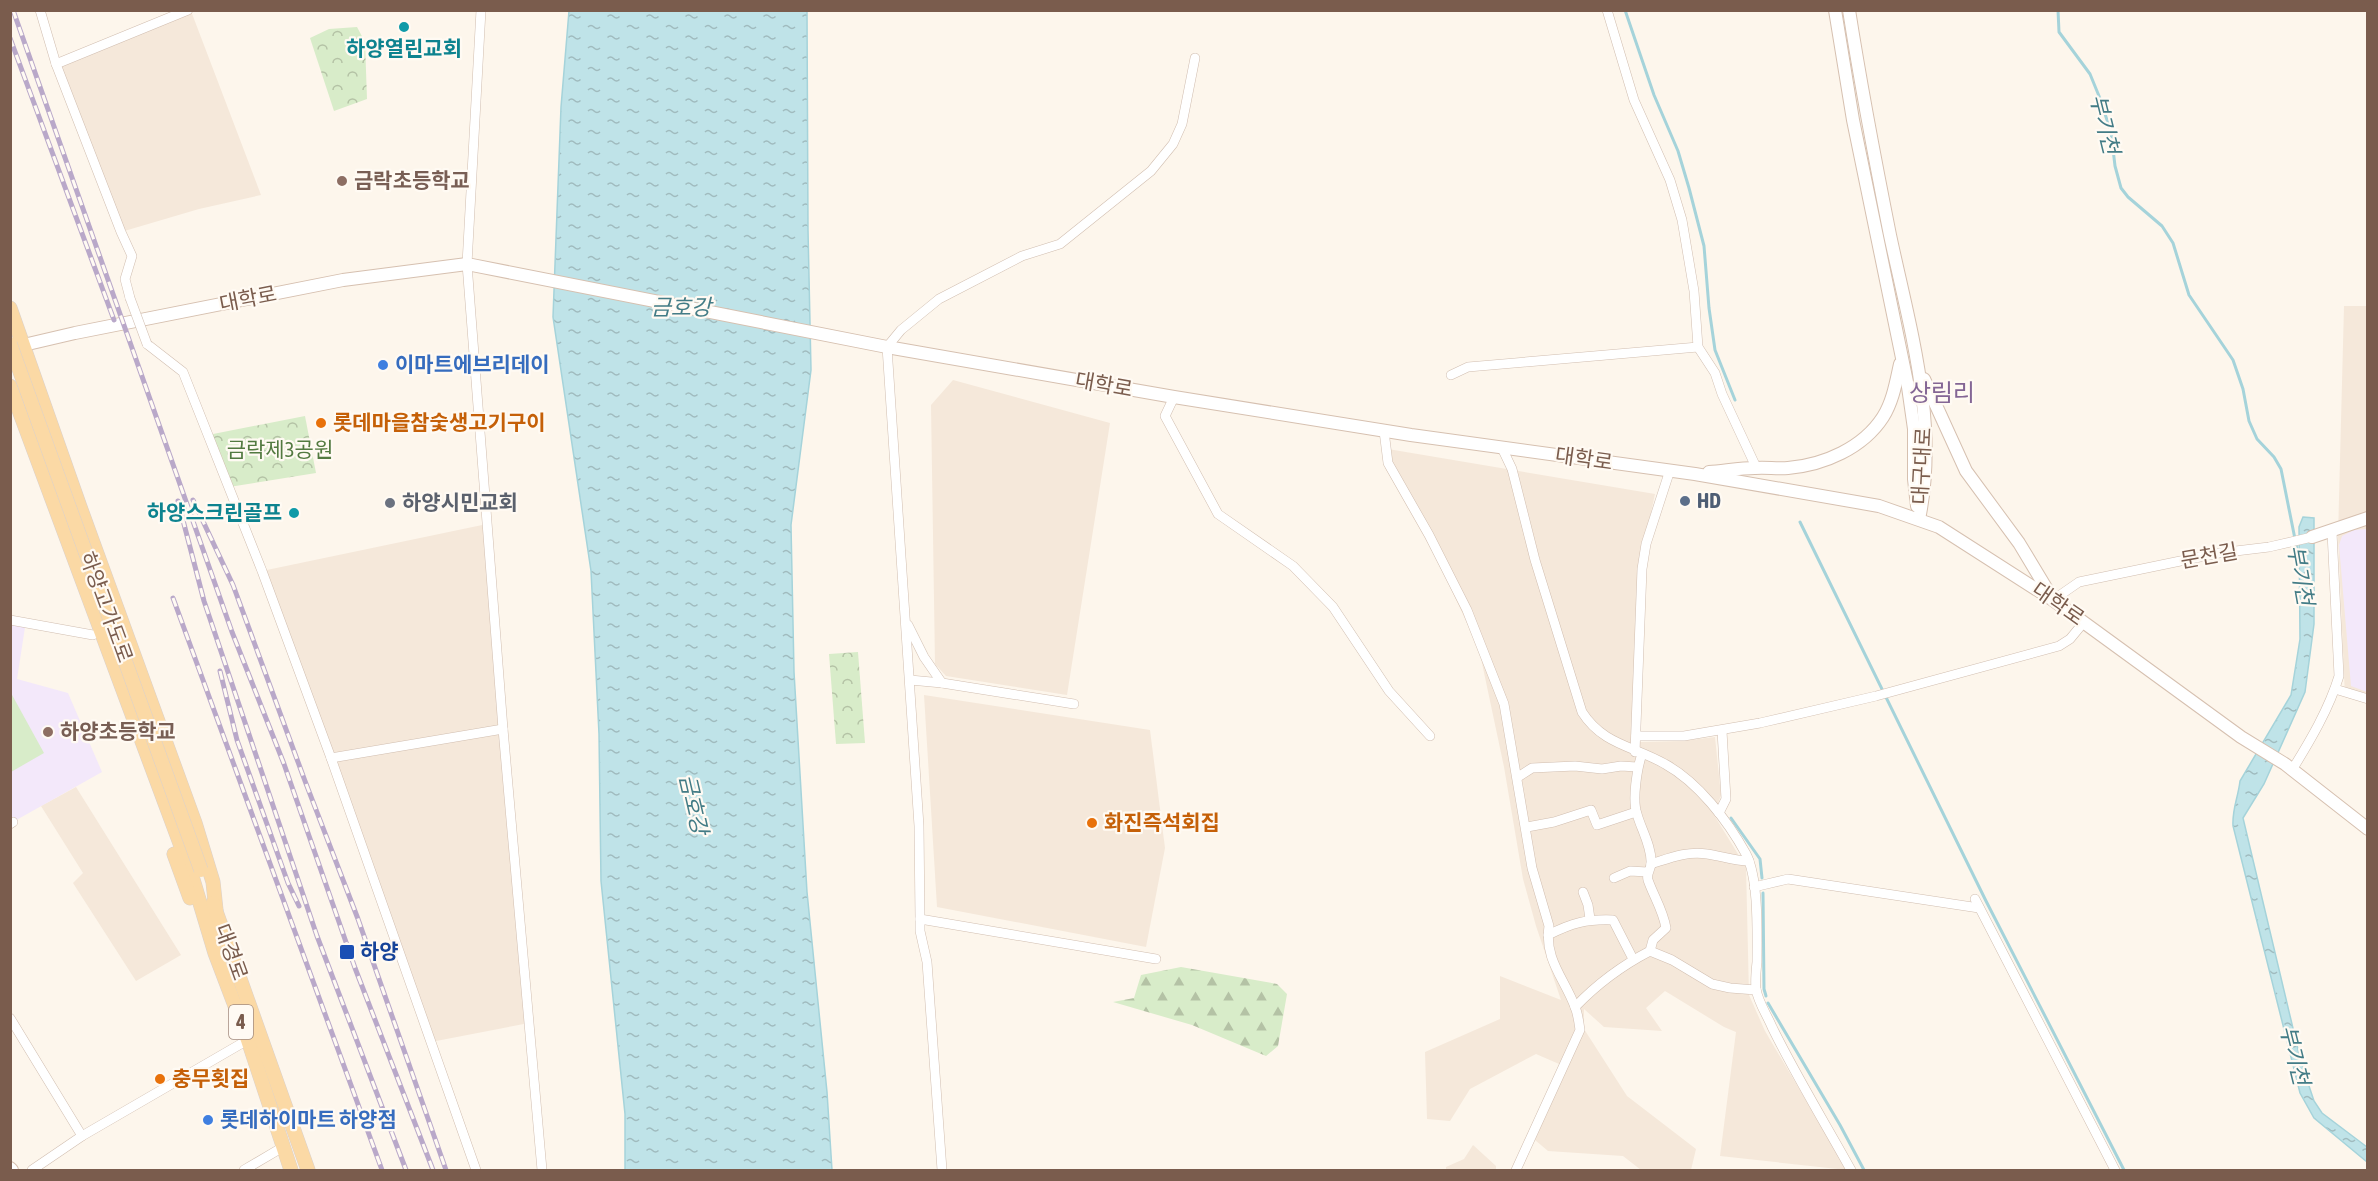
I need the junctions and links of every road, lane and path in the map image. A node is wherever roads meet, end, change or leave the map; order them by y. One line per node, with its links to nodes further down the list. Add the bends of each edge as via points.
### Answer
1 (40, 10): 8 (street)
2 (188, 10): 8 (street)
3 (481, 10): 9 (street)
4 (1607, 10): 13 (street, via 1634,100 1670,180 1682,220 1694,291)
5 (1835, 10): 15 (main road, 대구대로)
6 (1849, 10): 14 (main road, 대구대로, via 1866,117)
7 (1195, 58): 12 (street, via 1182,124 1173,144 1151,171 1060,244 1022,256 939,299)
8 (56, 64): 44 (street, bridge, via 132,256 125,279 147,344 183,372)
9 (467, 264): 11 (main road, 대학로, via 343,280); 12 (main road, 대학로); 39 (street)
10 (10, 308): 11 (main road)
11 (15, 346): 54 (main road, 하양고가도로, bridge); 58 (main road, via 80,507 195,823 213,882)
12 (887, 347): 18 (main road, 대학로); 31 (street)
13 (1698, 347): 16 (street, via 1468,368); 22 (street, via 1715,373)
14 (1916, 359): 26 (main road, 대구대로, via 1927,440); 29 (main road, via 1965,471 2019,543)
15 (1901, 360): 22 (main road, via 1892,399 1883,417 1864,438 1844,452 1810,464); 26 (main road, 대구대로, via 1914,429)
16 (1451, 375)
17 (10, 386): 54 (main road, 하양고가도로)
18 (1174, 397): 20 (main road, 대학로); 41 (street, via 1165,416 1218,514 1293,566 1333,608 1389,692)
19 (10, 407): 33 (main road)
20 (1384, 431): 21 (main road, 대학로); 47 (street, via 1388,463 1467,610 1497,685)
21 (1502, 448): 23 (main road, 대학로); 43 (street, via 1512,469 1535,560 1582,712 1612,742)
22 (1756, 468): 24 (main road)
23 (1670, 470): 24 (main road, 대학로); 42 (street, via 1642,569)
24 (1695, 474): 26 (main road, 대학로, via 1879,506)
25 (2367, 518): 27 (main road, 문천길)
26 (1918, 519): 29 (main road, 대학로, via 1971,545)
27 (2332, 532): 28 (main road, 문천길); 36 (street, via 2339,676)
28 (2312, 537): 29 (street, 문천길, via 2079,582)
29 (2053, 600): 32 (main road, 대학로)
30 (10, 620): 33 (street)
31 (906, 620): 34 (street); 35 (street)
32 (2084, 622): 40 (street, via 2059,646 1884,694); 46 (main road, 대학로)
33 (93, 635): 63 (main road, via 201,929)
34 (910, 680): 35 (street); 59 (street)
35 (942, 683): 38 (street)
36 (2335, 689): 37 (street); 46 (street, via 2307,746)
37 (2367, 699)
38 (1074, 704)
39 (503, 729): 44 (street); 77 (street)
40 (1722, 731): 42 (street); 49 (street, via 1726,799)
41 (1430, 736)
42 (1636, 736): 43 (street)
43 (1639, 753): 45 (street); 49 (street, via 1683,775)
44 (332, 758): 76 (street)
45 (1637, 767): 47 (street, via 1532,768); 48 (street)
46 (2288, 767): 51 (main road)
47 (1518, 777): 50 (street)
48 (1636, 812): 50 (street, via 1597,825 1591,810); 53 (street, via 1643,827)
49 (1719, 813): 52 (street)
50 (1527, 827): 61 (street)
51 (2367, 829)
52 (1749, 861): 53 (street, via 1680,853); 56 (street)
53 (1649, 868): 55 (street); 62 (street, via 1648,879 1666,928 1653,940)
54 (196, 871): 58 (main road, 대경로 / 4); 63 (main road, 대경로 / 4)
55 (1614, 878)
56 (1754, 886): 66 (street); 81 (street, via 1788,879 1977,904)
57 (1583, 892): 60 (street)
58 (216, 910): 69 (main road, 대경로 / 4)
59 (920, 919): 64 (street); 78 (street, via 927,962)
60 (1590, 919): 61 (street); 65 (street, via 1613,920)
61 (1548, 935): 67 (street, via 1555,968)
62 (1650, 951): 65 (street); 66 (street, via 1712,984)
63 (215, 953): 69 (main road, 대경로 / 4)
64 (1156, 959)
65 (1633, 960): 67 (street, via 1599,983)
66 (1756, 990): 80 (street)
67 (1575, 1006): 79 (street, via 1580,1030)
68 (10, 1018): 70 (street)
69 (254, 1037): 70 (street); 71 (main road, 대경로 / 4); 75 (main road, 대경로 / 4)
70 (82, 1136): 72 (street)
71 (283, 1148): 73 (street); 74 (main road, 대경로 / 4)
72 (32, 1170)
73 (244, 1170)
74 (291, 1170)
75 (308, 1170)
76 (476, 1170)
77 (542, 1170)
78 (942, 1170)
79 (1516, 1170)
80 (1851, 1170)
81 (2115, 1170)

